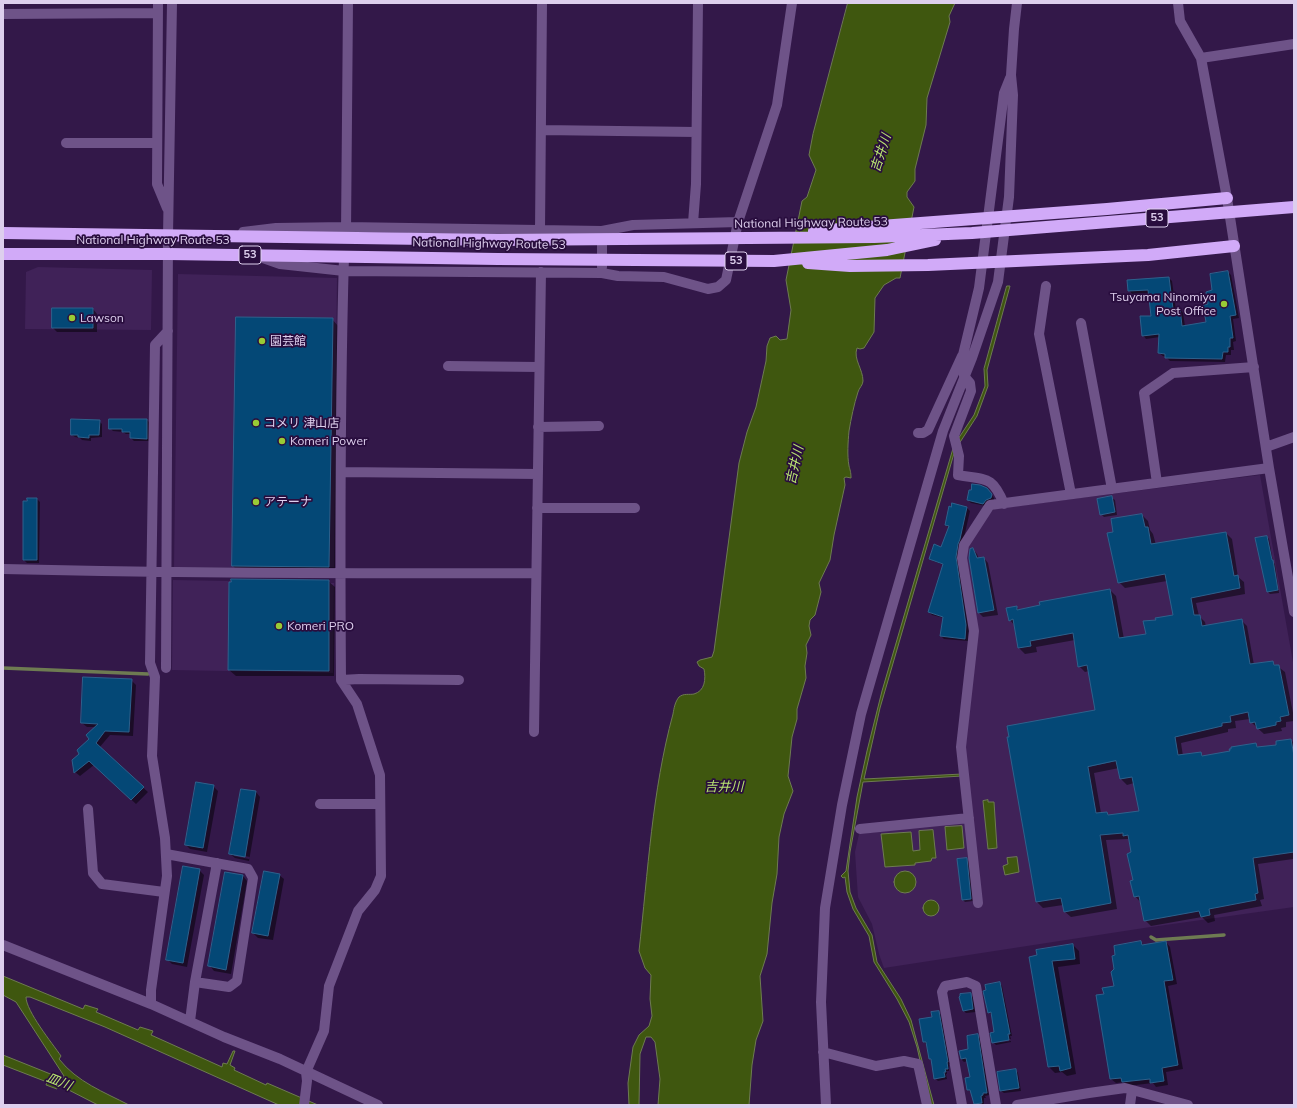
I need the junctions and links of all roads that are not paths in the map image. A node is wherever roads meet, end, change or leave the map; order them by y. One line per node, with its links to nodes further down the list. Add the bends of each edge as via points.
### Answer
1 (172, 3): 19 (street)
2 (348, 3): 24 (street)
3 (542, 3): 13 (street)
4 (698, 3): 14 (street)
5 (792, 3): 20 (street, via 777,105)
6 (1017, 3): 12 (street)
7 (1178, 3): 11 (street, via 1180,21)
8 (158, 8): 9 (street); 16 (street)
9 (3, 14)
10 (1294, 44): 11 (street)
11 (1201, 58): 17 (street)
12 (1011, 74): 43 (street, via 1004,93 979,288); 47 (street, via 1013,95 1009,197 998,282)
13 (541, 130): 14 (street); 22 (street)
14 (696, 132): 21 (street)
15 (66, 143): 16 (street)
16 (157, 144): 19 (street, via 157,184)
17 (1227, 198): 29 (highway, via 824,230); 30 (street)
18 (1294, 207): 26 (highway, National Highway Route 53 / 53)
19 (169, 214): 27 (street)
20 (738, 222): 21 (street); 39 (street, via 726,280 718,287 708,289 664,277)
21 (693, 223): 23 (street, via 633,225)
22 (540, 230): 23 (street); 24 (street)
23 (602, 231): 39 (street)
24 (346, 232): 28 (highway, National Highway Route 53 / 53); 29 (highway, National Highway Route 53 / 53, via 498,240); 35 (highway, via 354,246 361,249 422,250)
25 (3, 233): 27 (highway, National Highway Route 53 / 53)
26 (972, 233): 29 (highway, National Highway Route 53 / 53); 36 (highway, National Highway Route 53 / 53, via 886,250)
27 (168, 235): 28 (highway, National Highway Route 53 / 53); 32 (street)
28 (219, 236): 34 (highway, via 279,243 333,243 339,246)
29 (771, 238)
30 (1234, 246): 36 (highway, via 1148,255 928,265 850,266); 46 (street)
31 (3, 254): 32 (highway, National Highway Route 53 / 53)
32 (169, 254): 33 (highway, National Highway Route 53 / 53); 42 (street)
33 (253, 255): 34 (highway, National Highway Route 53 / 53); 37 (street, via 280,264)
34 (344, 256): 35 (highway, National Highway Route 53 / 53); 37 (street)
35 (468, 258): 36 (highway, National Highway Route 53 / 53)
36 (774, 261)
37 (344, 271): 38 (street); 54 (street)
38 (541, 272): 39 (street); 45 (street)
39 (602, 273)
40 (1046, 286): 58 (street, via 1039,334)
41 (1082, 323): 57 (street)
42 (168, 331): 63 (street, via 155,345); 64 (street)
43 (963, 355): 47 (street); 50 (street, via 928,430)
44 (448, 366): 45 (street)
45 (539, 367): 49 (street)
46 (1254, 367): 52 (street); 56 (street, via 1173,373 1144,393)
47 (964, 376): 59 (street, via 970,383 971,391 954,436 959,456 958,475 988,480 994,484); 85 (street, via 943,431 892,601 853,752 825,908 821,1002)
48 (599, 426): 49 (street)
49 (538, 427): 55 (street)
50 (918, 432)
51 (1294, 437): 52 (street)
52 (1266, 447): 53 (street)
53 (1269, 468): 56 (street); 67 (street)
54 (341, 472): 55 (street); 66 (street)
55 (538, 474): 60 (street)
56 (1157, 483): 57 (street)
57 (1112, 489): 58 (street)
58 (1071, 494): 59 (street)
59 (1004, 504): 75 (street, via 990,506 964,545 962,558 974,631 962,747)
60 (537, 508): 61 (street); 65 (street)
61 (635, 508)
62 (3, 569): 63 (street)
63 (151, 572): 64 (street); 77 (street, via 150,663 155,677 152,756)
64 (167, 573): 66 (street); 68 (street)
65 (536, 573): 66 (street); 71 (street)
66 (340, 574): 69 (street)
67 (1294, 612)
68 (166, 668)
69 (341, 680): 70 (street); 73 (street, via 357,704 380,775)
70 (459, 680)
71 (534, 732)
72 (320, 804): 73 (street)
73 (379, 804): 86 (street, via 381,876 375,890 358,911 329,986 324,1031)
74 (88, 809): 79 (street, via 93,873 102,884)
75 (969, 818): 76 (street); 80 (street)
76 (860, 828)
77 (166, 854): 78 (street); 79 (street)
78 (217, 863): 82 (street); 82 (street, via 248,868 253,878 237,981 229,987)
79 (164, 892): 83 (street, via 151,990)
80 (978, 903)
81 (3, 945): 83 (street)
82 (194, 982): 84 (street)
83 (152, 1004): 84 (street)
84 (190, 1021): 86 (street, via 280,1059)
85 (823, 1052): 91 (street); 92 (street, via 876,1066 904,1061 918,1064)
86 (307, 1077): 89 (street); 90 (street)
87 (1132, 1090): 88 (street, via 1125,1088); 96 (street); 97 (street)
88 (1039, 1103): 95 (street)
89 (304, 1105)
90 (378, 1105)
91 (826, 1105)
92 (927, 1105)
93 (962, 1105): 94 (street, via 942,992 945,986 967,982 976,986)
94 (996, 1105)
95 (1017, 1105)
96 (1130, 1105)
97 (1188, 1105)

